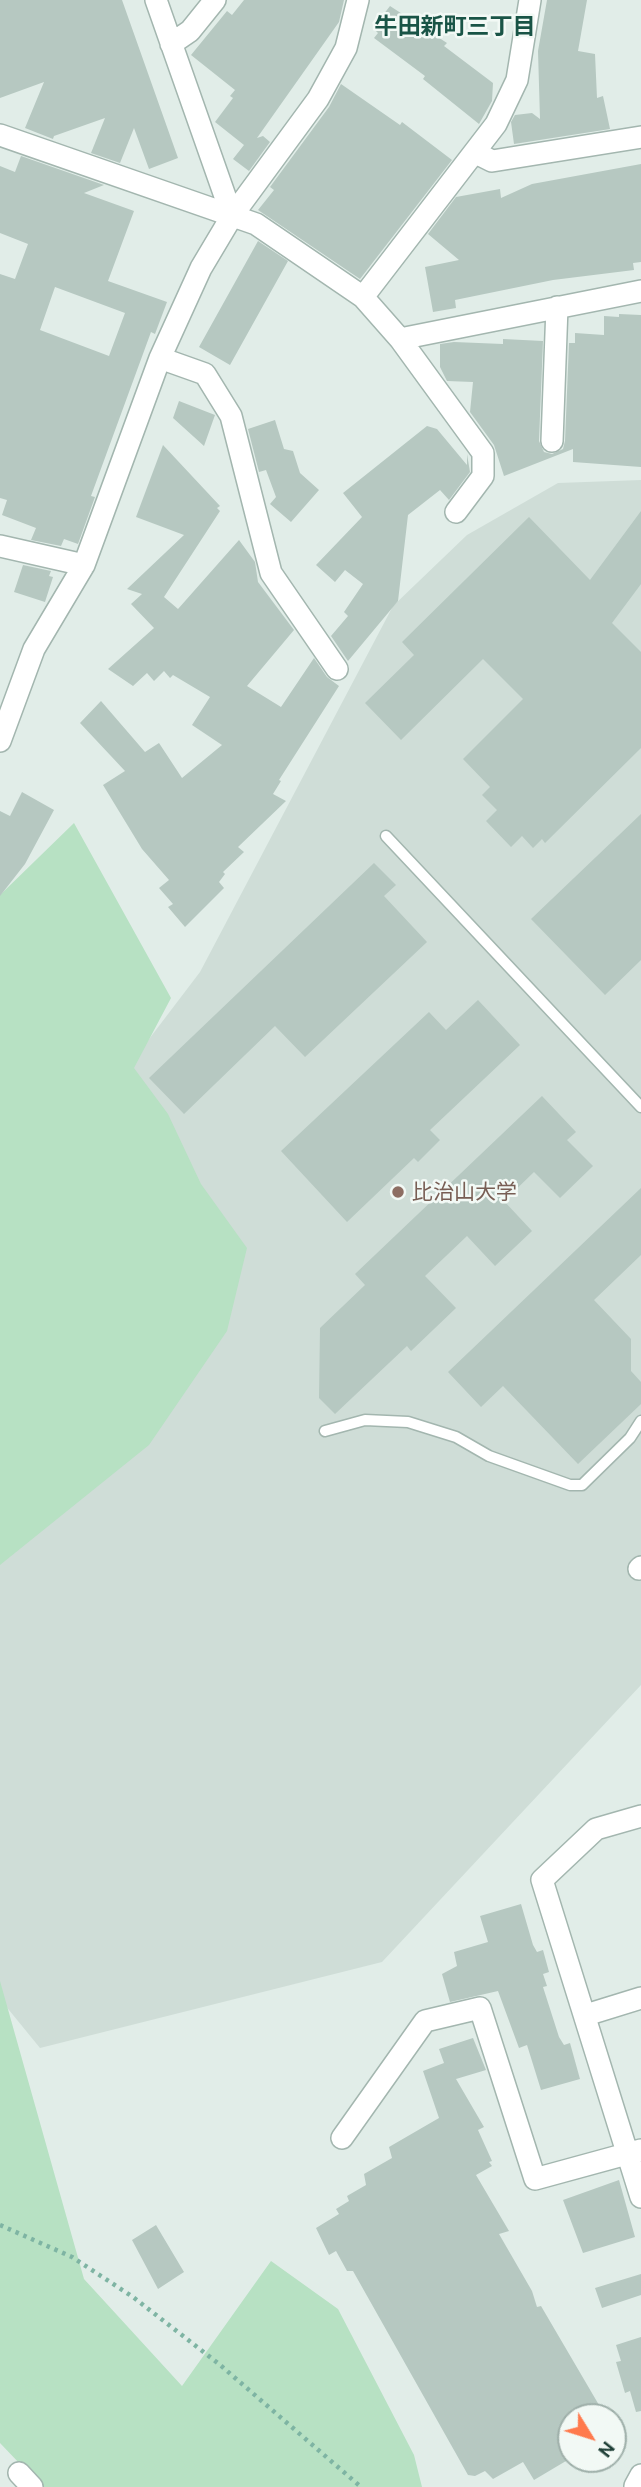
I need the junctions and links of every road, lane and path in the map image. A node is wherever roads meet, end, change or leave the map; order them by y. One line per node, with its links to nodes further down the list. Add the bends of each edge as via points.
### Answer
1 (156, 0): 5 (street)
2 (215, 0): 5 (street, via 190,31)
3 (358, 0): 9 (street, via 346,48 318,99)
4 (530, 0): 8 (street, via 517,80 496,124)
5 (171, 44): 9 (street)
6 (0, 135): 9 (street)
7 (641, 137): 8 (street, via 492,161)
8 (476, 152): 11 (street)
9 (232, 216): 11 (street, via 257,224); 14 (street, via 201,268)
10 (641, 291): 12 (street)
11 (363, 297): 13 (street)
12 (557, 307): 13 (street); 15 (street)
13 (400, 339): 16 (street, via 483,453 483,476)
14 (160, 358): 18 (street); 19 (street, via 205,374 231,416 271,573)
15 (552, 441)
16 (456, 512)
17 (0, 546): 18 (street)
18 (84, 565): 20 (street, via 34,649)
19 (337, 669)
20 (0, 741)
21 (386, 836): 22 (lane)
22 (641, 1107)
23 (641, 1421): 24 (lane, via 582,1485 570,1485 489,1456 456,1437 408,1422 365,1420)
24 (324, 1431)
25 (641, 1816): 27 (street, via 596,1829 542,1880)
26 (641, 1998): 27 (street)
27 (586, 2015): 29 (street)
28 (342, 2138): 29 (street, via 425,2021 480,2008 535,2179)
29 (634, 2151): 30 (street)
30 (641, 2197)
31 (0, 2225): 32 (path, via 72,2257 133,2297 219,2364)
32 (361, 2487)

